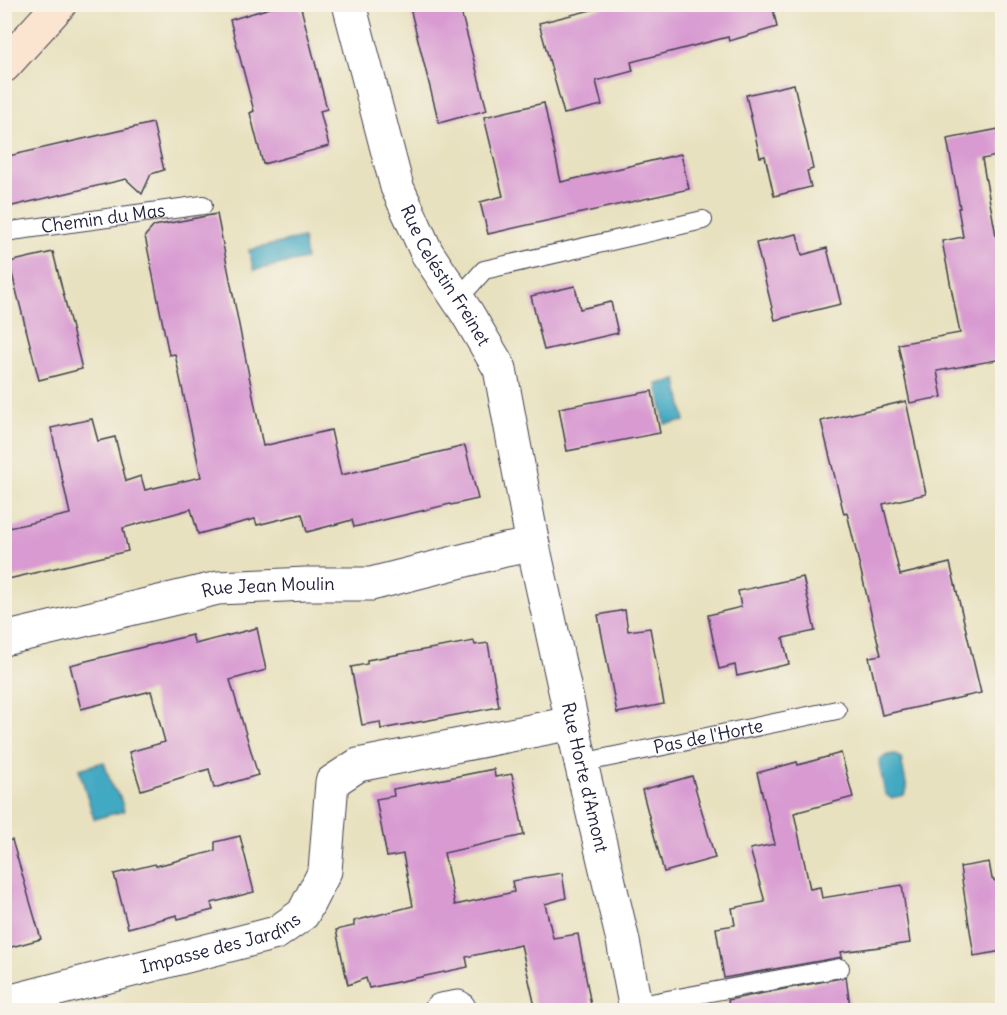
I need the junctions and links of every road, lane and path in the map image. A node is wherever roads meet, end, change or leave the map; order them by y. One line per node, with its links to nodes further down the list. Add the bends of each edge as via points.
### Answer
1 (60, 4): 3 (main road)
2 (349, 4): 7 (street, Rue Celéstin Freinet, via 397,187 427,253)
3 (4, 66)
4 (203, 205): 6 (lane, Chemin du Mas)
5 (703, 220): 7 (lane, via 484,270)
6 (4, 232)
7 (458, 298): 8 (street, Rue Celéstin Freinet, via 500,369)
8 (533, 545): 9 (street, Rue Jean Moulin, via 371,584 218,588); 11 (street, Rue Horte d'Amont)
9 (4, 639)
10 (837, 710): 12 (lane, Pas de l'Horte)
11 (572, 723): 12 (street, Rue Horte d'Amont); 14 (street, Impasse des Jardins, via 358,765 332,782 325,871 303,914 276,933)
12 (581, 764): 15 (street, Rue Horte d'Amont)
13 (840, 968): 15 (lane)
14 (4, 1003)
15 (636, 1008)
16 (441, 1011): 17 (street, via 458,1007)
17 (460, 1011)

